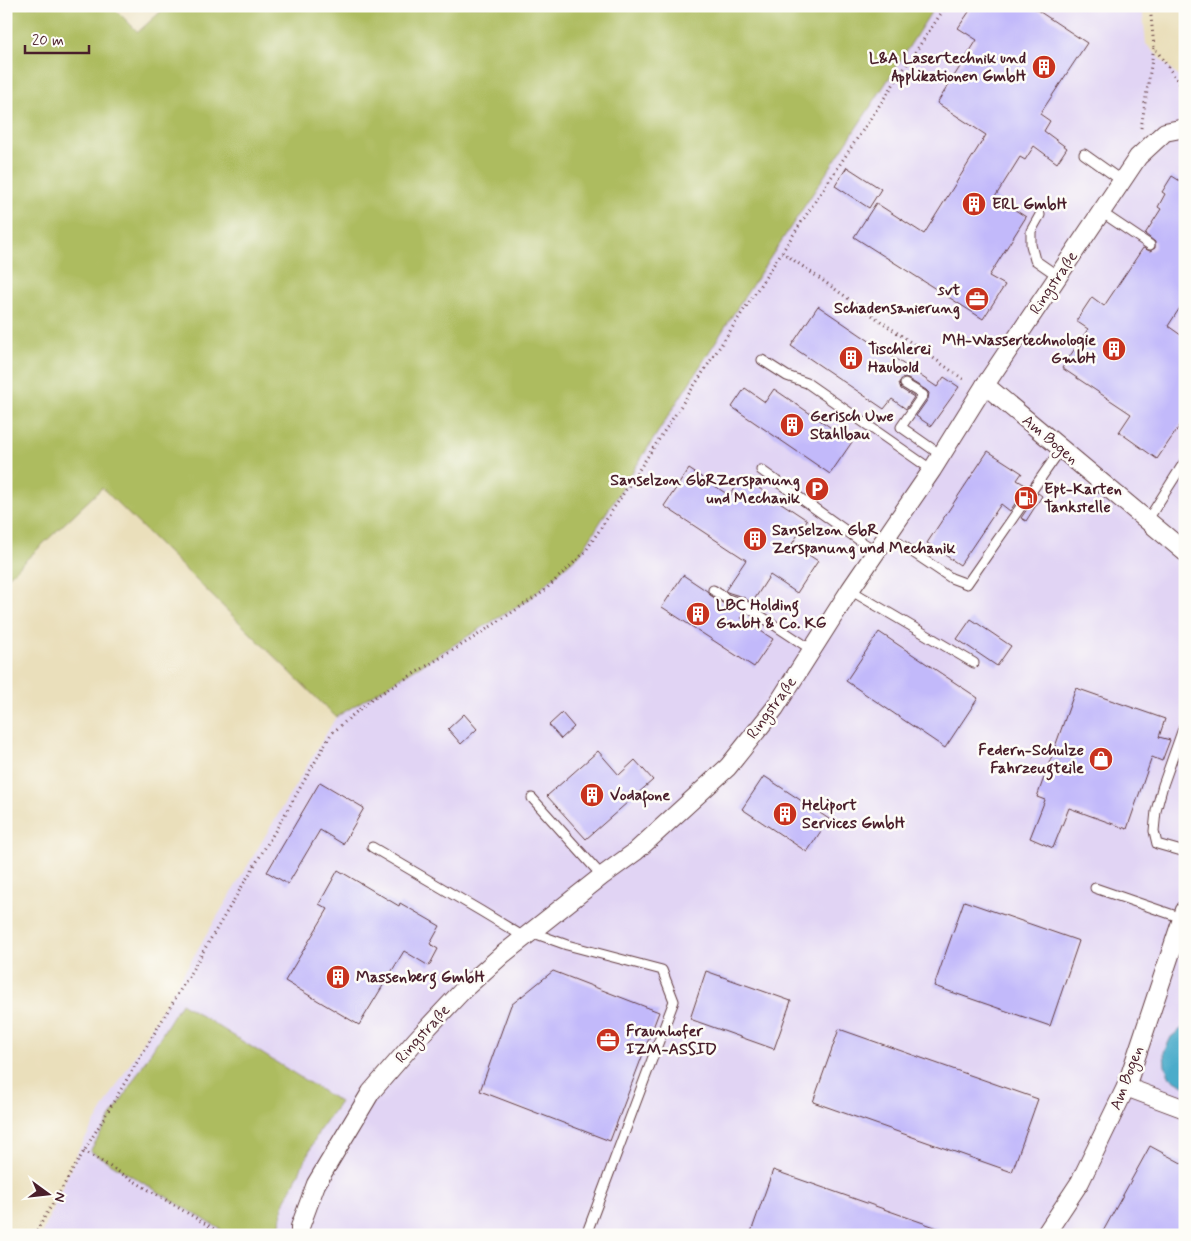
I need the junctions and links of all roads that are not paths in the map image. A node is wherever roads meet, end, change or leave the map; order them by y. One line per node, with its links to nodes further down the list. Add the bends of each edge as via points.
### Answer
1 (1185, 128): 3 (street, Ringstraße, via 1165,132 1138,157)
2 (1084, 154): 3 (lane)
3 (1122, 181): 4 (street, Ringstraße)
4 (1101, 212): 6 (lane); 7 (street, Ringstraße)
5 (1040, 215): 7 (lane, via 1031,231 1030,245 1035,260)
6 (1150, 245)
7 (1058, 276): 10 (street, Ringstraße)
8 (762, 360): 15 (lane, via 787,376 807,383)
9 (905, 384): 12 (lane, via 923,395 901,427)
10 (983, 388): 11 (street, Am Bogen); 12 (street, Ringstraße)
11 (1061, 449): 16 (street, Am Bogen); 17 (lane, via 967,584 951,578)
12 (941, 455): 15 (street, Ringstraße)
13 (1185, 461): 16 (lane)
14 (761, 470): 18 (lane)
15 (932, 470): 17 (street, Ringstraße)
16 (1147, 521): 19 (street, Am Bogen)
17 (887, 535): 18 (street, Ringstraße)
18 (876, 551): 21 (street, Ringstraße)
19 (1185, 552)
20 (713, 590): 22 (lane, via 741,603)
21 (850, 590): 22 (street, Ringstraße); 23 (lane)
22 (812, 650): 28 (street, Ringstraße, via 775,708 728,767 635,852)
23 (974, 663)
24 (1185, 723): 27 (lane, via 1163,785 1154,832 1157,844)
25 (532, 798): 28 (lane)
26 (372, 846): 31 (lane)
27 (1185, 852)
28 (602, 876): 31 (street, Ringstraße)
29 (1095, 888): 30 (lane)
30 (1183, 919): 32 (street, Am Bogen)
31 (528, 935): 34 (street, Ringstraße, via 464,989 371,1092 316,1184); 35 (lane, via 662,970 674,1001)
32 (1126, 1087): 33 (street); 36 (street, Am Bogen, via 1080,1182)
33 (1185, 1109)
34 (300, 1235)
35 (586, 1235)
36 (1045, 1235)

